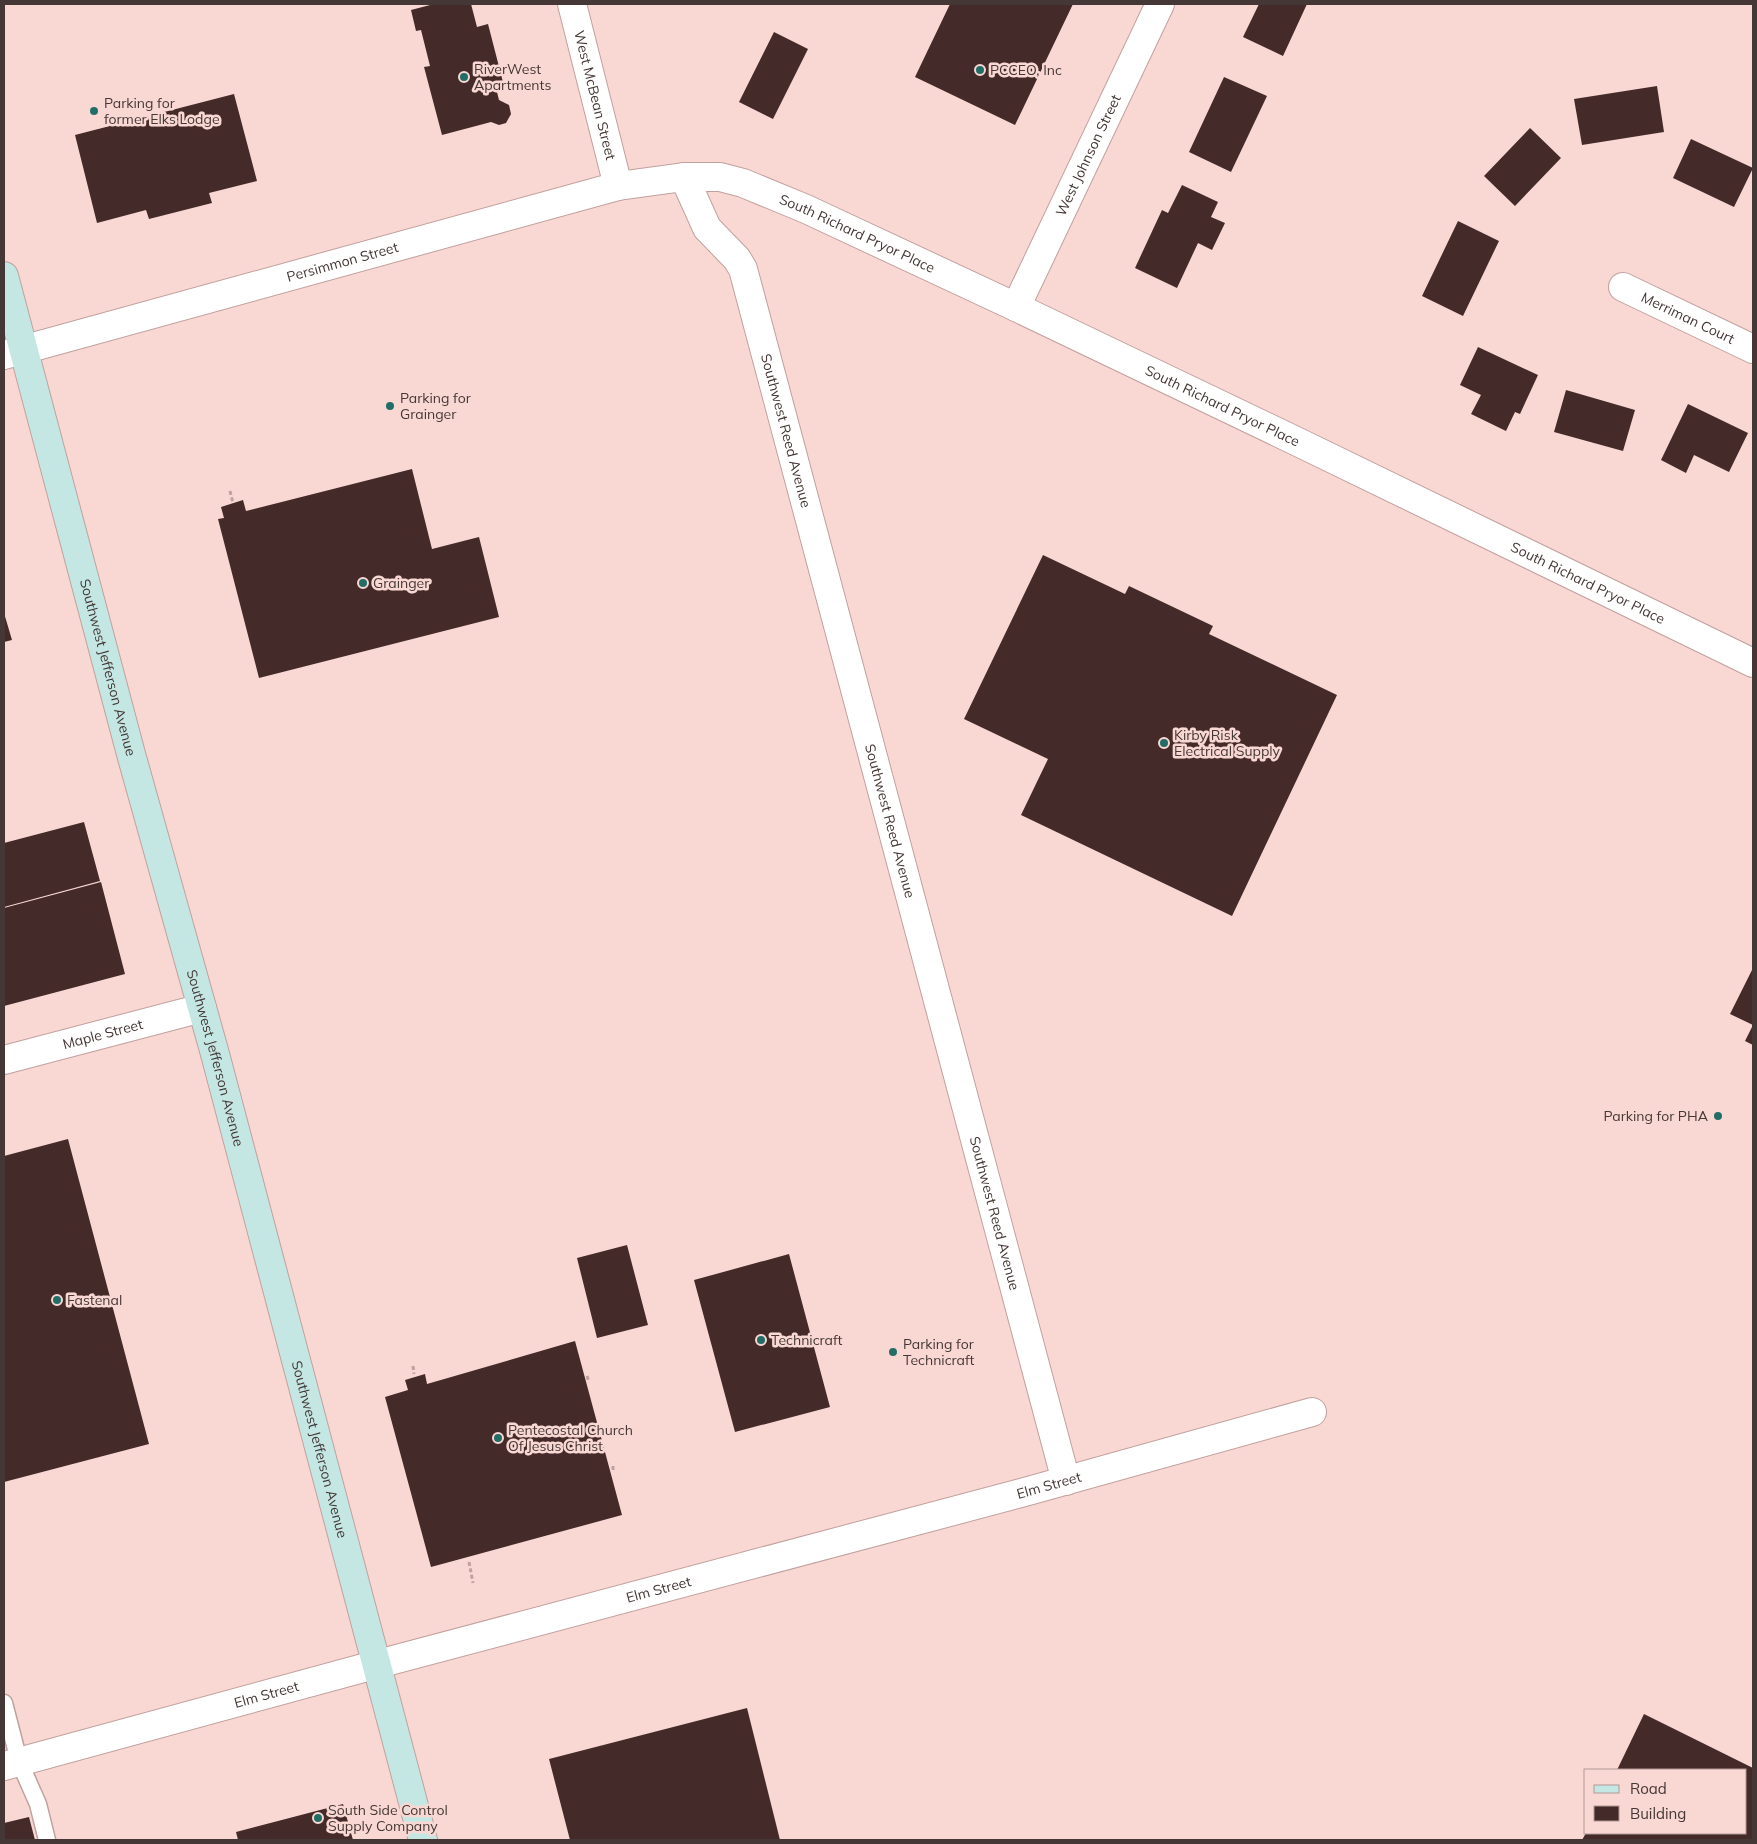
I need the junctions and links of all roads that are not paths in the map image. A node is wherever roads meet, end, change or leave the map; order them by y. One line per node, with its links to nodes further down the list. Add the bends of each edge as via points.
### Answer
1 (572, 4): 4 (street, West McBean Street)
2 (1160, 4): 7 (street, West Johnson Street)
3 (684, 177): 4 (street, Persimmon Street); 7 (street, South Richard Pryor Place, via 720,177 742,183); 14 (street, Southwest Reed Avenue, via 707,228 743,269)
4 (618, 186): 9 (street, Persimmon Street)
5 (4, 276): 9 (main road, Southwest Jefferson Avenue)
6 (1623, 287): 8 (street, Merriman Court)
7 (1016, 307): 10 (street, South Richard Pryor Place)
8 (1753, 349)
9 (13, 352): 11 (main road, Southwest Jefferson Avenue)
10 (1753, 663)
11 (202, 1008): 12 (street, Maple Street); 15 (main road, Southwest Jefferson Avenue)
12 (4, 1060)
13 (1312, 1412): 14 (street, Elm Street)
14 (1066, 1481): 15 (street, Elm Street)
15 (378, 1664): 17 (street, Elm Street); 19 (main road, Southwest Jefferson Avenue)
16 (4, 1703): 17 (lane)
17 (11, 1764): 18 (lane, via 38,1804)
18 (47, 1840)
19 (423, 1840)

